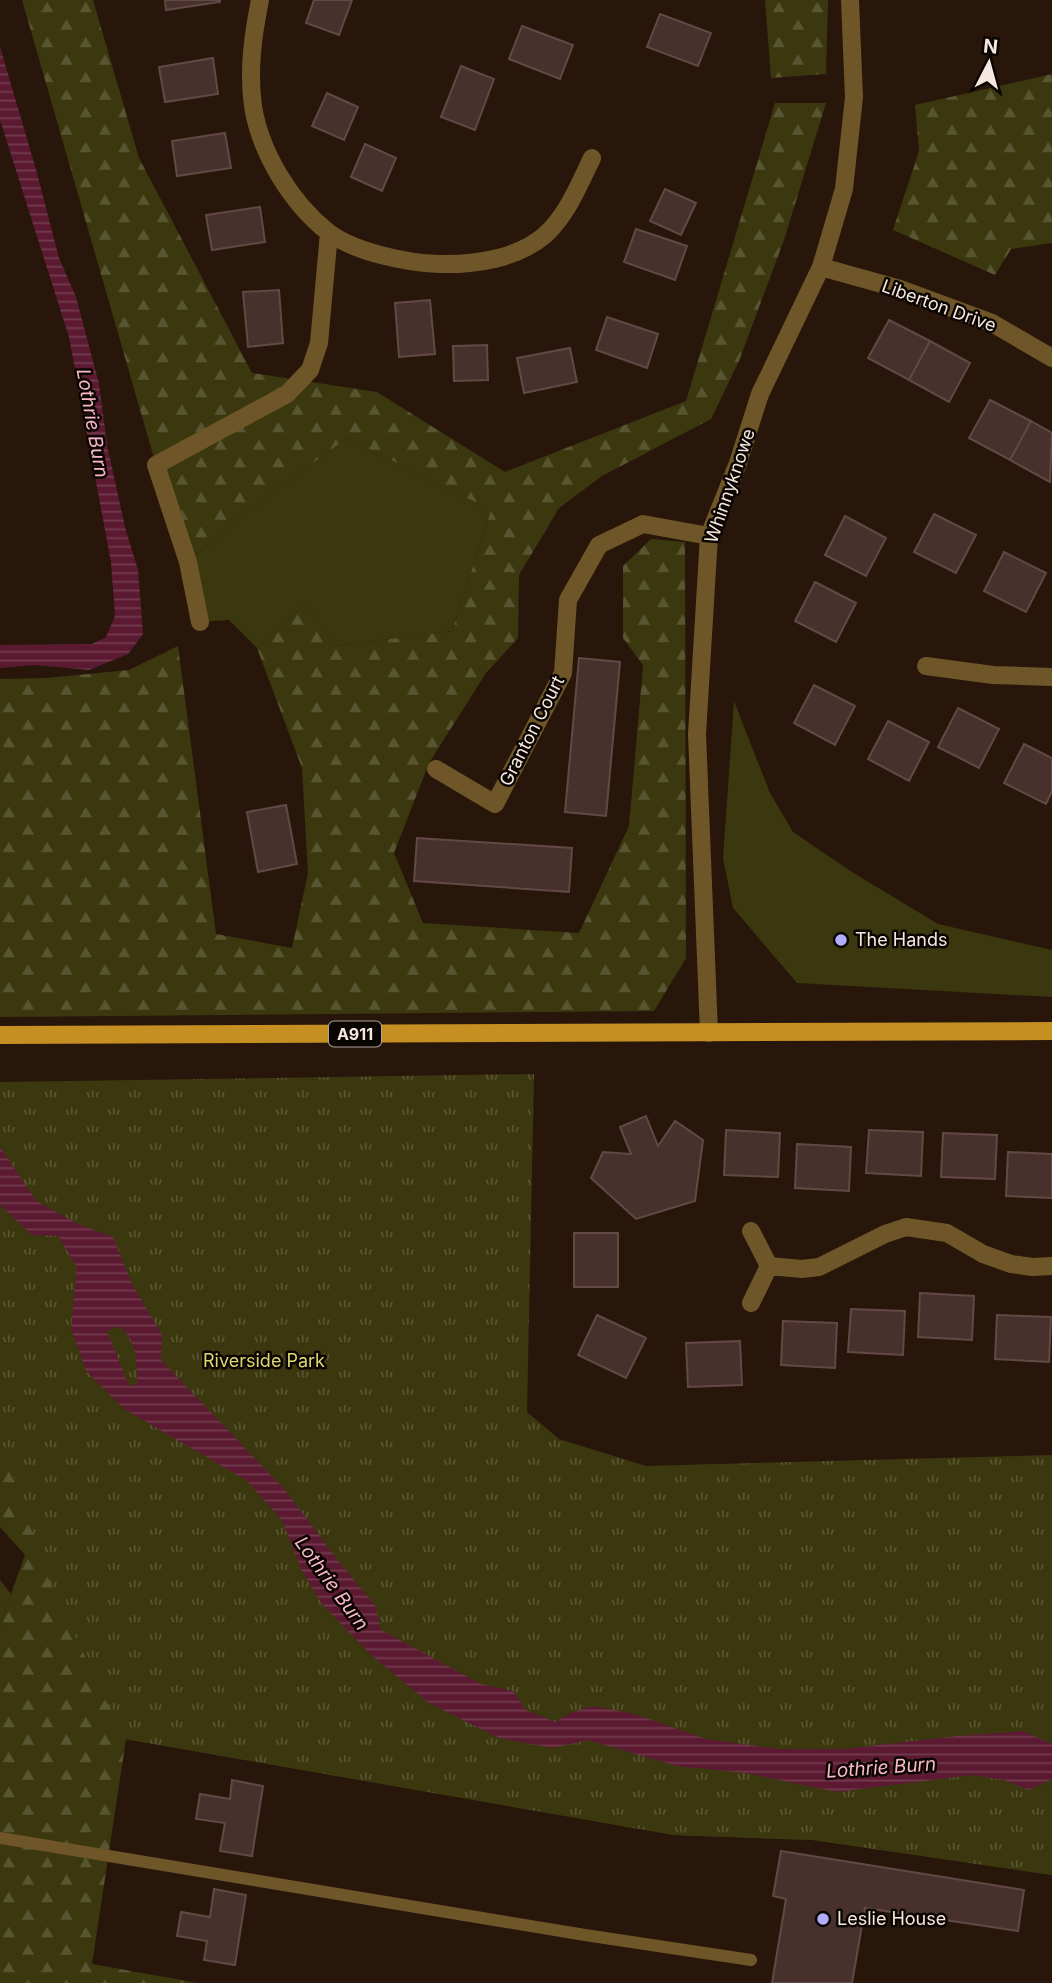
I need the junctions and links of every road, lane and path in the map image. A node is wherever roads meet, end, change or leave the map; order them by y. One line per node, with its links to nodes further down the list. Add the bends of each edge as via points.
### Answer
1 (260, 0): 4 (street, via 251,68 261,133 289,190)
2 (850, 0): 5 (street, Whinnyknowe, via 853,110 844,189)
3 (592, 158): 4 (street, via 562,216 544,236 522,250 491,260 428,263 388,256)
4 (329, 233): 8 (street, via 319,343 310,370 287,394 156,465 188,562)
5 (821, 267): 6 (street, Liberton Drive, via 900,289 992,323); 7 (street, Whinnyknowe, via 760,394)
6 (1052, 358)
7 (709, 536): 11 (street, Granton Court, via 643,524 599,545 568,600 563,673 495,804); 13 (street, Whinnyknowe, via 697,734)
8 (200, 622)
9 (926, 666): 10 (street)
10 (1052, 677)
11 (436, 769)
12 (1052, 1031): 13 (main road, A911)
13 (709, 1032): 14 (main road, A911)
14 (0, 1035)
15 (751, 1231): 16 (street)
16 (769, 1266): 17 (street, via 819,1268 906,1227 947,1233 1011,1265); 18 (street)
17 (1052, 1266)
18 (751, 1303)
19 (0, 1838): 20 (lane)
20 (751, 1960)

